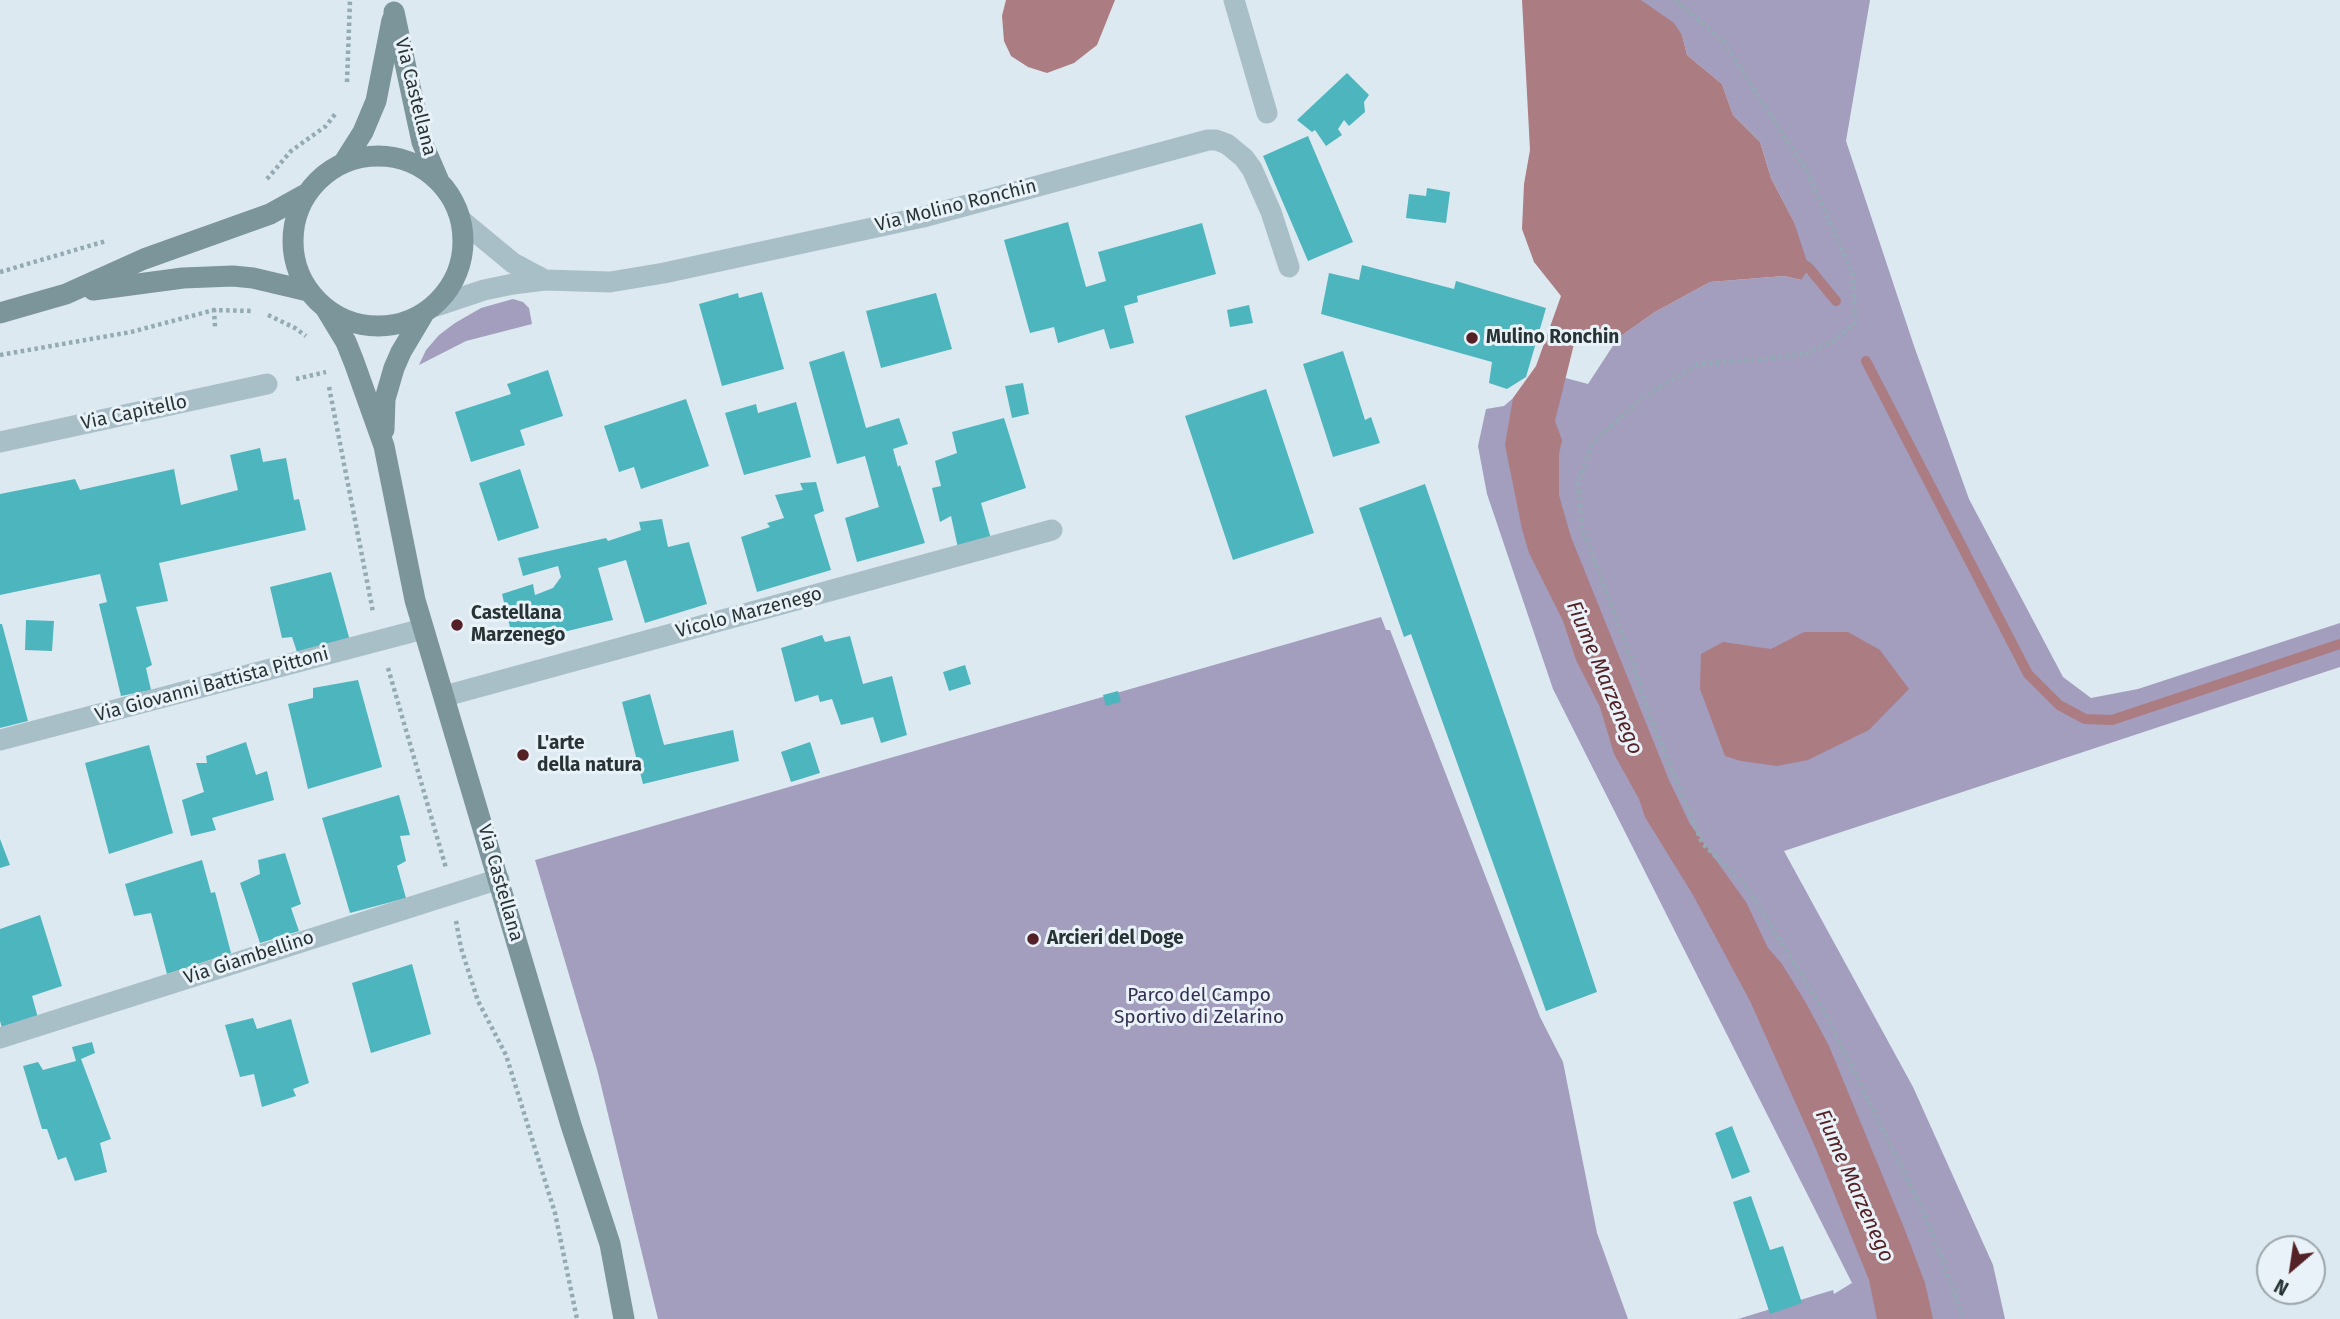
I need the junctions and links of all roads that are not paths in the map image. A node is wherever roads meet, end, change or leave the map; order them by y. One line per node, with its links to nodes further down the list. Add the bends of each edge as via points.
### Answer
1 (1234, 0): 3 (street)
2 (393, 6): 4 (street, Via Castellana, via 376,102); 5 (street, Via Castellana, via 422,142)
3 (1267, 113)
4 (344, 162): 5 (street, via 369,156 395,157 419,166); 6 (street, via 322,175)
5 (439, 181): 7 (street)
6 (306, 194): 10 (street, via 295,218 292,243 296,268); 11 (street, via 270,214 144,259)
7 (461, 220): 9 (street, Via Molino Ronchin, via 513,263); 13 (street, via 463,252 456,276)
8 (1289, 267): 9 (street, Via Molino Ronchin, via 1252,169 1227,144 1208,140 923,216 664,273 610,282)
9 (545, 280): 13 (street, Via Molino Ronchin, via 484,290)
10 (308, 291): 11 (street, via 221,276); 12 (street)
11 (66, 293): 14 (street)
12 (326, 309): 13 (street, via 348,322 374,326 399,324); 17 (street, Via Castellana, via 346,342)
13 (429, 310): 17 (street, Via Castellana, via 401,352 389,384)
14 (0, 313)
15 (267, 384): 16 (street, Via Capitello)
16 (0, 442)
17 (384, 446): 19 (street, Via Castellana)
18 (1052, 530): 20 (street, Vicolo Marzenego)
19 (423, 629): 20 (street, Via Castellana); 21 (street, Via Giovanni Battista Pittoni)
20 (445, 696): 22 (street, Via Castellana)
21 (0, 740)
22 (499, 879): 23 (street, Via Giambellino); 24 (street, Via Castellana, via 610,1244)
23 (0, 1038)
24 (624, 1319)

